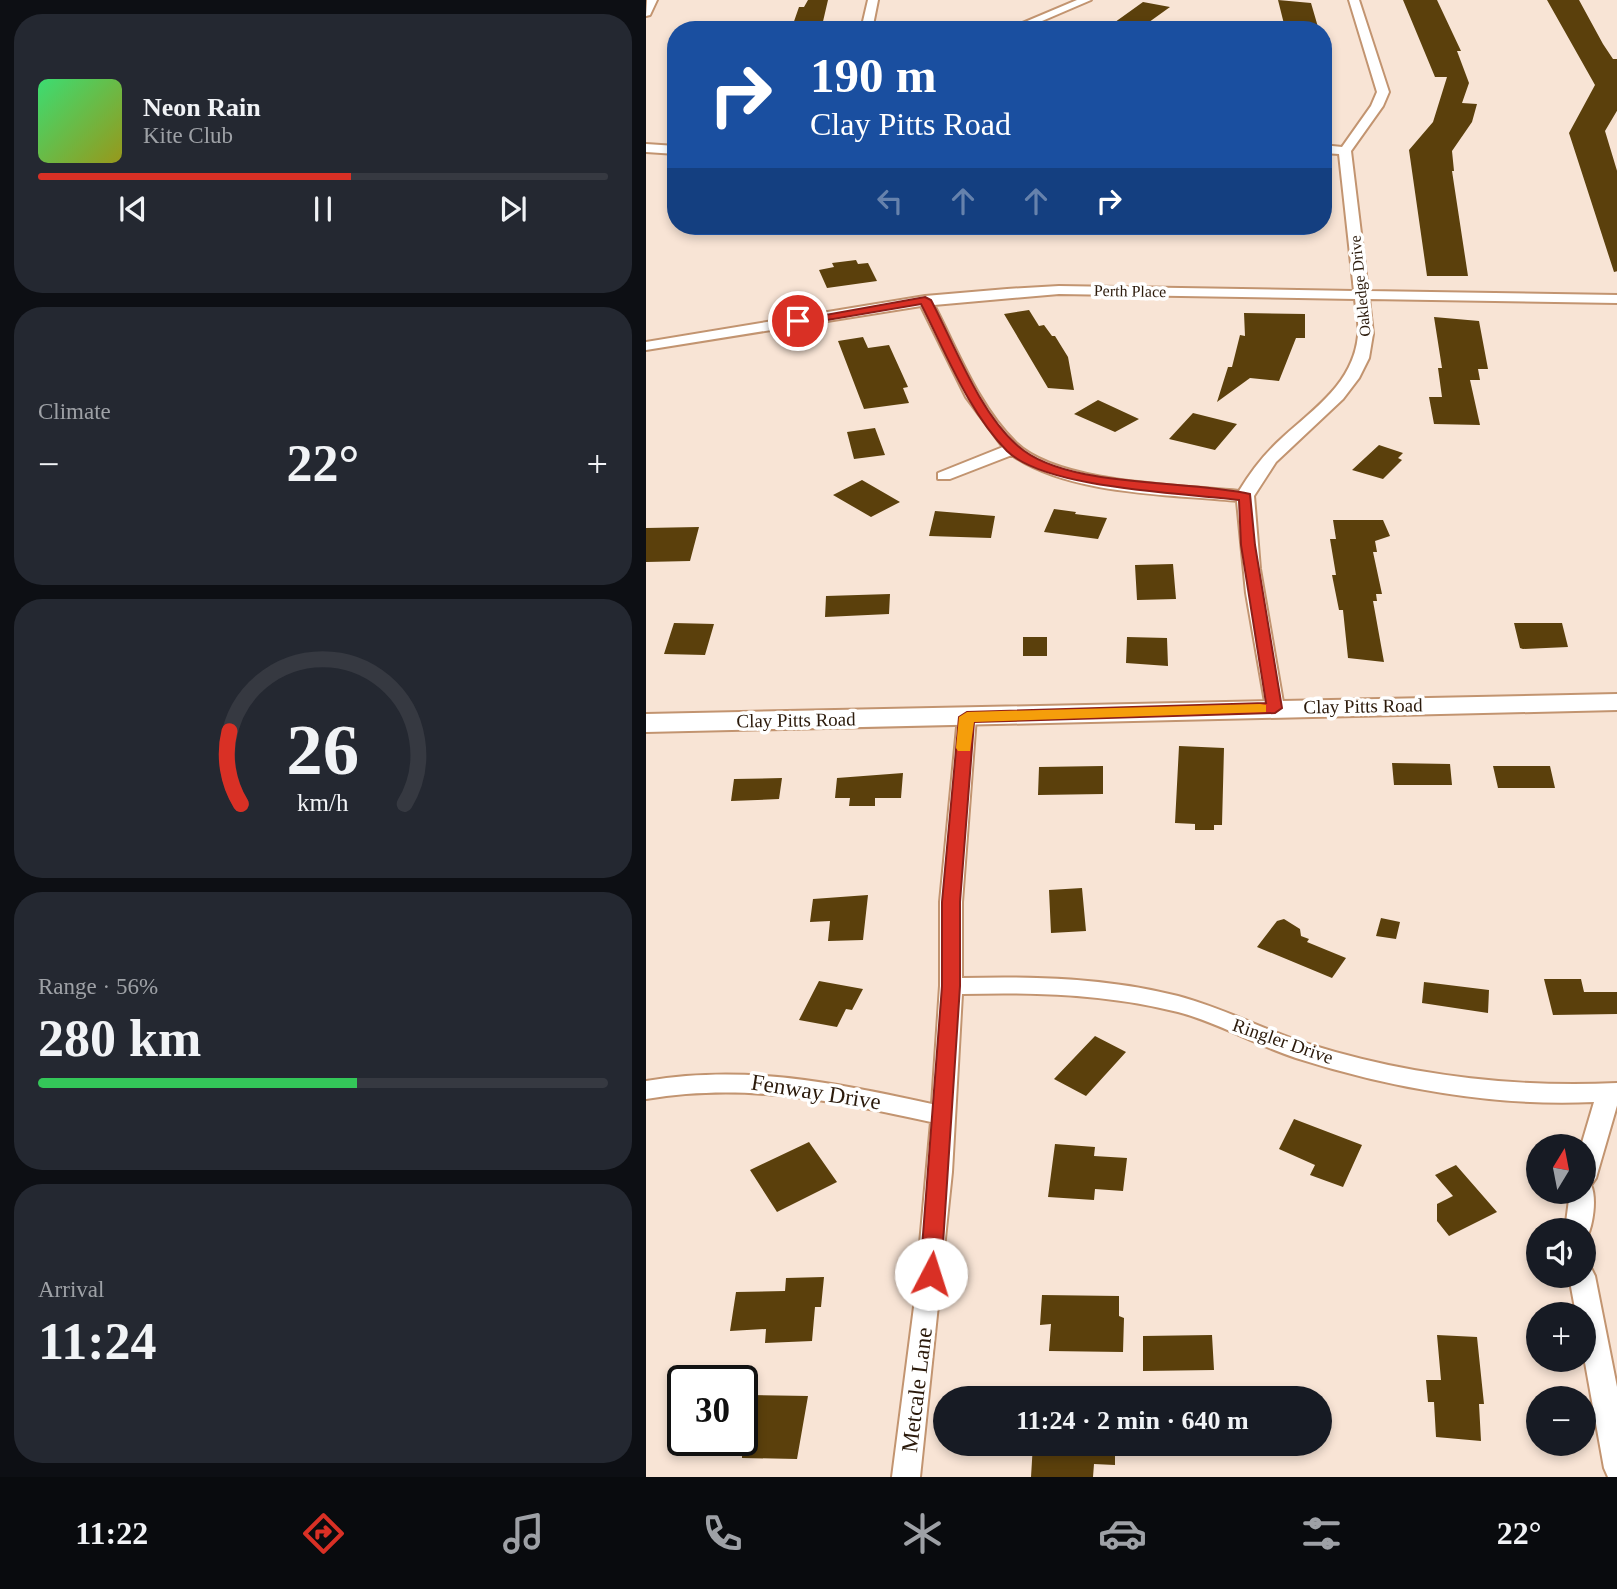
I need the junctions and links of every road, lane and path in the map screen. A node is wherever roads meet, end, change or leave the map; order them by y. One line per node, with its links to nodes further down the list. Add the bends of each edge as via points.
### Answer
1 (652, 0): 5 (street)
2 (873, 0): 6 (street)
3 (1086, 0): 7 (street)
4 (1354, 0): 11 (street, via 1383,92)
5 (646, 13)
6 (868, 21)
7 (1034, 21)
8 (646, 148): 9 (street)
9 (667, 149)
10 (1332, 150): 11 (street)
11 (1345, 151): 12 (street, Oakledge Drive)
12 (1359, 295): 13 (street, Perth Place); 14 (street, Perth Place, via 1059,290); 18 (street, Oakledge Drive, via 1366,334 1365,354 1355,377 1266,461)
13 (1617, 299)
14 (925, 300): 15 (street, Perth Place); 16 (street, via 985,416)
15 (646, 346)
16 (1013, 449): 17 (street); 18 (street, via 1040,466 1097,479)
17 (944, 476)
18 (1245, 497): 20 (street, via 1248,545)
19 (1617, 702): 20 (street, Clay Pitts Road)
20 (1275, 708): 21 (street, Clay Pitts Road)
21 (967, 717): 22 (street, Clay Pitts Road); 23 (street, Metcale Lane, via 951,902)
22 (646, 723)
23 (951, 986): 25 (street, Ringler Drive, via 1067,985 1123,992 1181,1005 1301,1050 1370,1069 1529,1091); 26 (street, Metcale Lane)
24 (646, 1090): 26 (street, Fenway Drive, via 716,1079 776,1082)
25 (1613, 1093): 27 (street)
26 (943, 1115): 30 (street, Metcale Lane, via 928,1299)
27 (1596, 1143)
28 (1584, 1288): 29 (street)
29 (1617, 1468)
30 (906, 1477)

